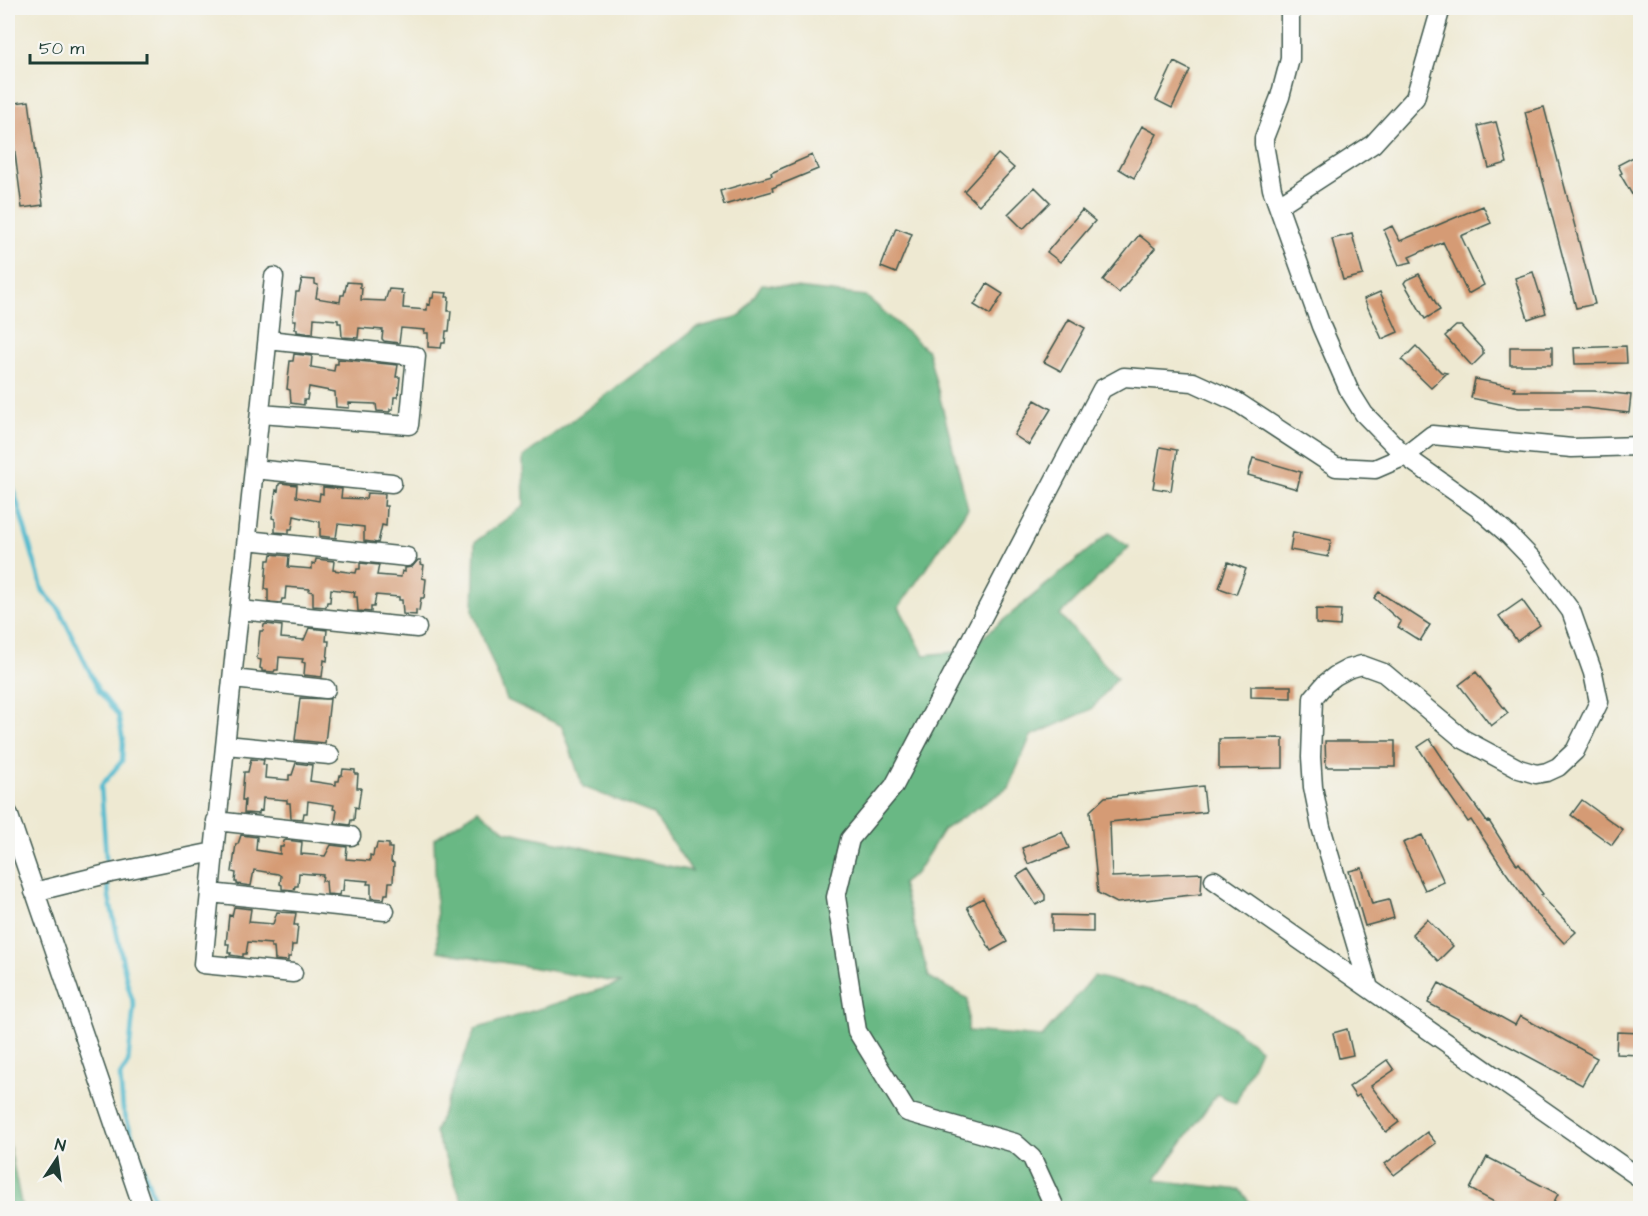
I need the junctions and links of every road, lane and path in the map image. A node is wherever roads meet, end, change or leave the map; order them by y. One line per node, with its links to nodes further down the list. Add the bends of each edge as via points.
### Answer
1 (1290, 8): 3 (street, via 1290,59 1264,138 1272,189)
2 (1441, 8): 3 (street, via 1415,98 1373,144)
3 (1279, 205): 8 (street, via 1321,326 1349,390 1364,414)
4 (274, 278): 5 (street)
5 (268, 340): 6 (street); 6 (street, via 416,356 409,425)
6 (260, 414): 9 (street)
7 (1641, 447): 8 (street, via 1572,448 1432,435)
8 (1405, 456): 28 (street, via 1478,508 1533,560 1571,611 1599,702 1575,751 1558,767 1536,774 1463,739 1384,673 1362,665 1335,676 1313,698 1311,757 1315,797); 31 (street, via 1375,469 1336,467 1237,402 1193,382 1124,377 1102,390 894,786 850,839 836,897 858,1031 907,1112 1015,1143 1032,1158)
9 (254, 469): 10 (street); 11 (street)
10 (392, 483)
11 (247, 540): 12 (street); 13 (street)
12 (407, 557)
13 (240, 610): 14 (street); 15 (street)
14 (417, 628)
15 (233, 679): 16 (street); 17 (street)
16 (326, 689)
17 (226, 746): 18 (street); 20 (street)
18 (330, 755)
19 (8, 813): 24 (street)
20 (216, 821): 21 (street); 22 (street)
21 (351, 836)
22 (214, 852): 24 (street); 25 (street)
23 (1214, 880): 28 (street)
24 (34, 892): 30 (street)
25 (210, 893): 26 (street); 27 (street, via 203,964)
26 (384, 911)
27 (293, 973)
28 (1368, 988): 29 (street)
29 (1641, 1178)
30 (143, 1209)
31 (1055, 1209)

